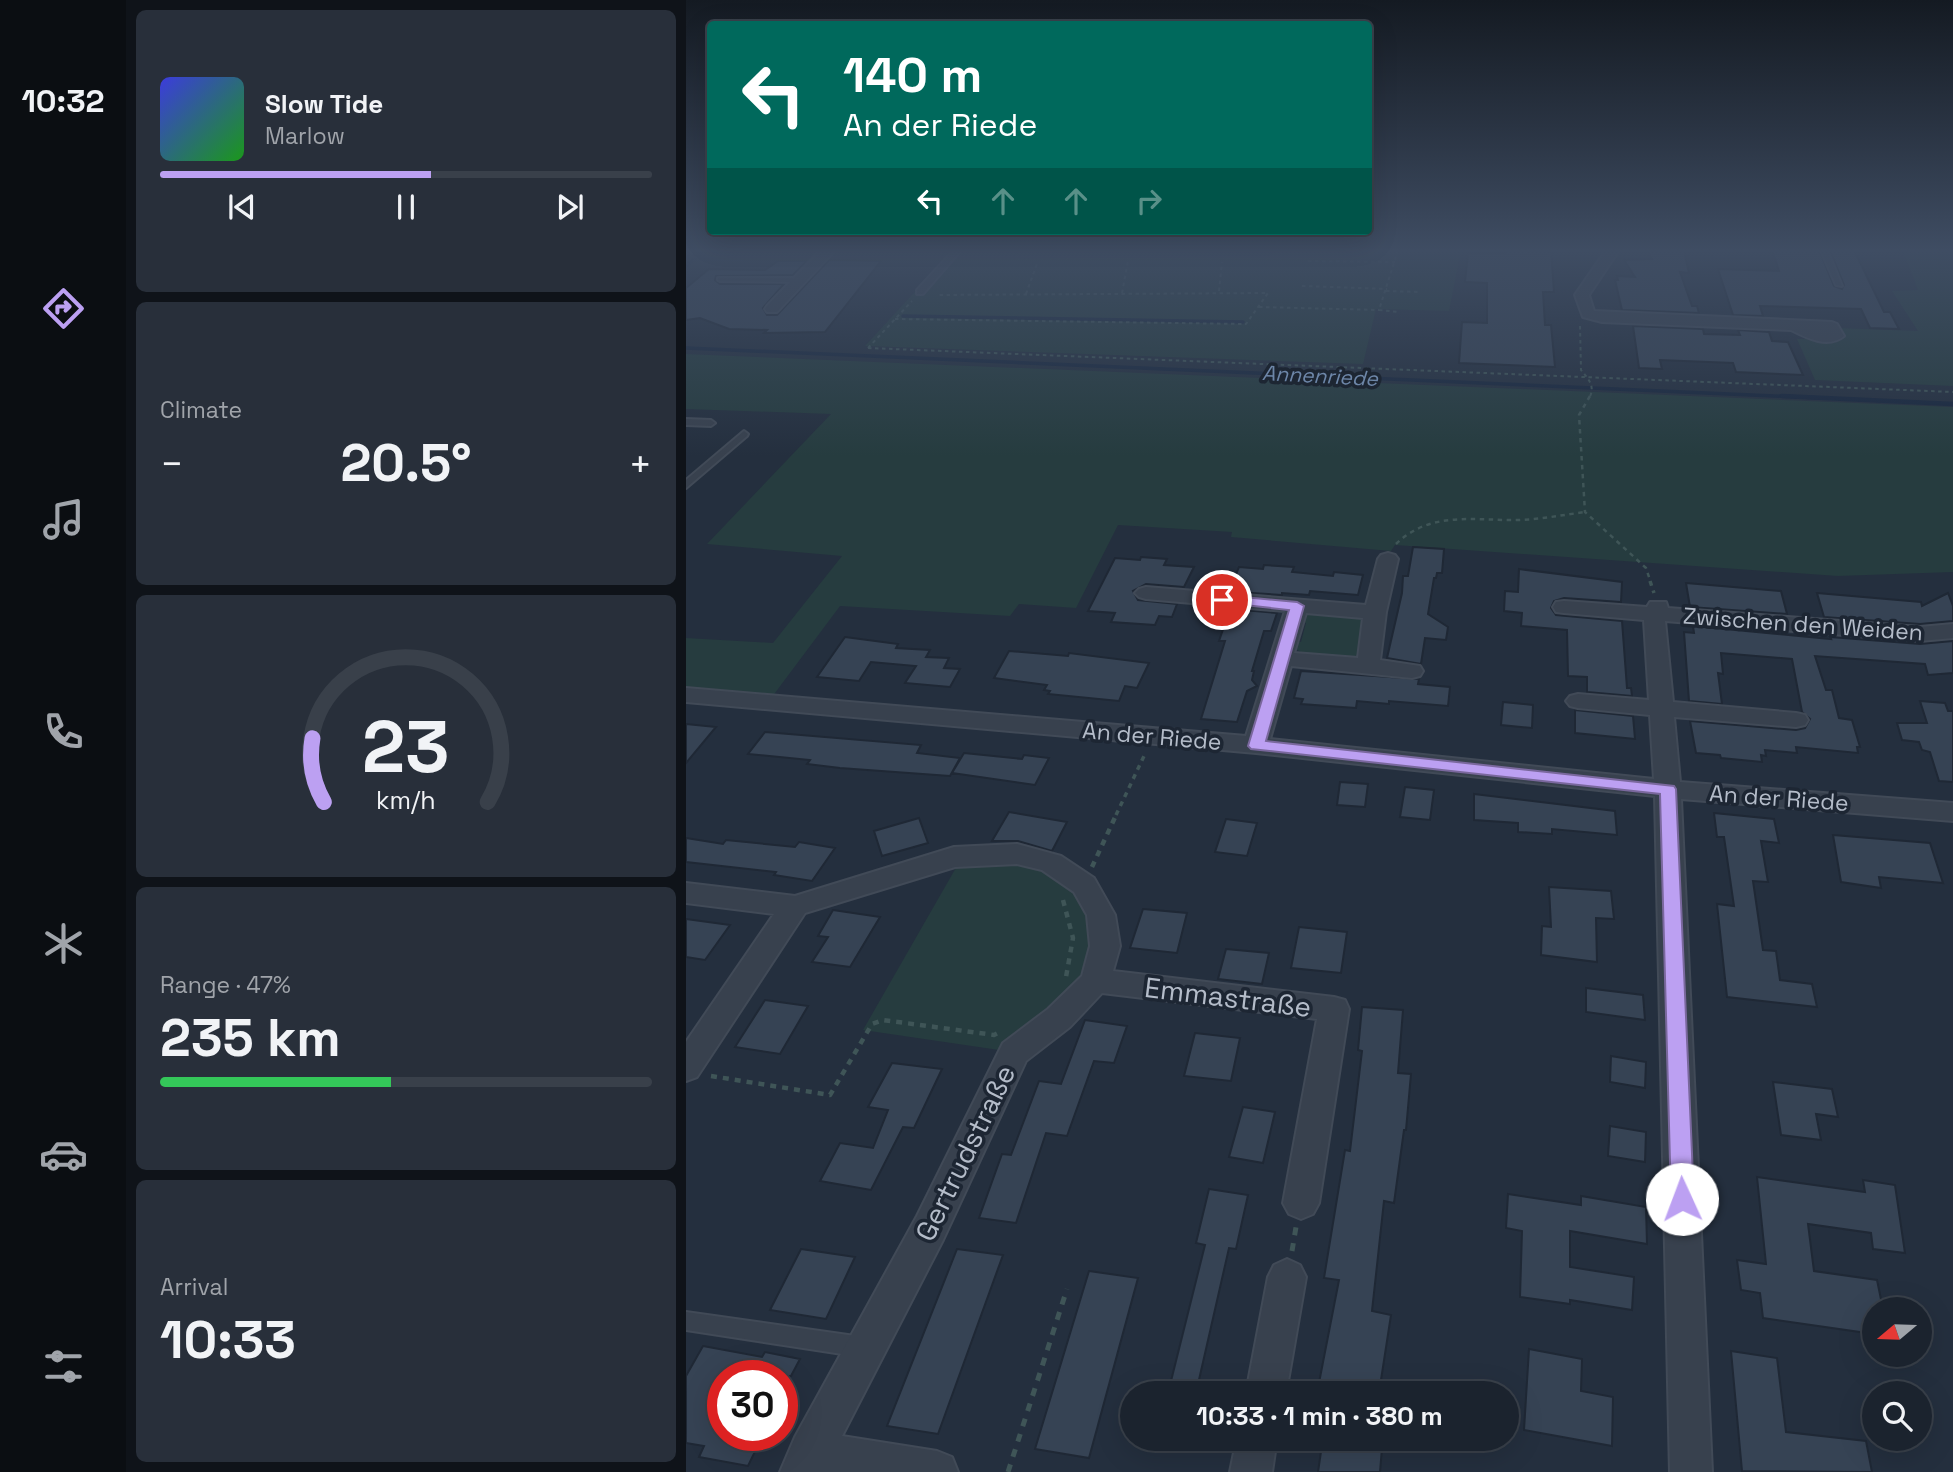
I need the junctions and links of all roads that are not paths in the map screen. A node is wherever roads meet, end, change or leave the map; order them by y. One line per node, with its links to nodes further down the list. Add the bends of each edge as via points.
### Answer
1 (1617, 319): 2 (street)
2 (1797, 327)
3 (686, 422): 4 (lane)
4 (711, 423)
5 (744, 434): 6 (lane)
6 (686, 485)
7 (1388, 559): 12 (street)
8 (1146, 593): 10 (street)
9 (1655, 603): 11 (street, Zwischen den Weiden); 13 (street, Zwischen den Weiden, via 1920,634); 19 (street, Zwischen den Weiden)
10 (1297, 606): 12 (street); 14 (street)
11 (1564, 607)
12 (1376, 612): 15 (street)
13 (1953, 631)
14 (1283, 659): 15 (street); 21 (street)
15 (1368, 666): 16 (street)
16 (1412, 671)
17 (686, 695): 21 (street, An der Riede)
18 (1578, 701): 19 (street)
19 (1662, 709): 20 (street); 22 (street, Zwischen den Weiden)
20 (1796, 720)
21 (1256, 746): 22 (street, An der Riede)
22 (1668, 789): 23 (street, An der Riede); 37 (street, Zwischen den Weiden)
23 (1953, 812)
24 (686, 893): 25 (street, Gertrudstraße)
25 (795, 905): 26 (street, Gertrudstraße, via 954,857 1017,854 1051,863 1101,915 1105,946); 27 (street)
26 (1095, 981): 28 (street, Emmastraße, via 1334,1009); 31 (street, Gertrudstraße, via 1059,1018 1014,1052 930,1228)
27 (693, 1071)
28 (1301, 1203)
29 (1287, 1277): 32 (street)
30 (686, 1321): 31 (lane)
31 (866, 1348): 34 (street, Gertrudstraße)
32 (1268, 1381)
33 (1255, 1451): 36 (street)
34 (805, 1462): 35 (street)
35 (937, 1472)
36 (1251, 1472)
37 (1691, 1472)

